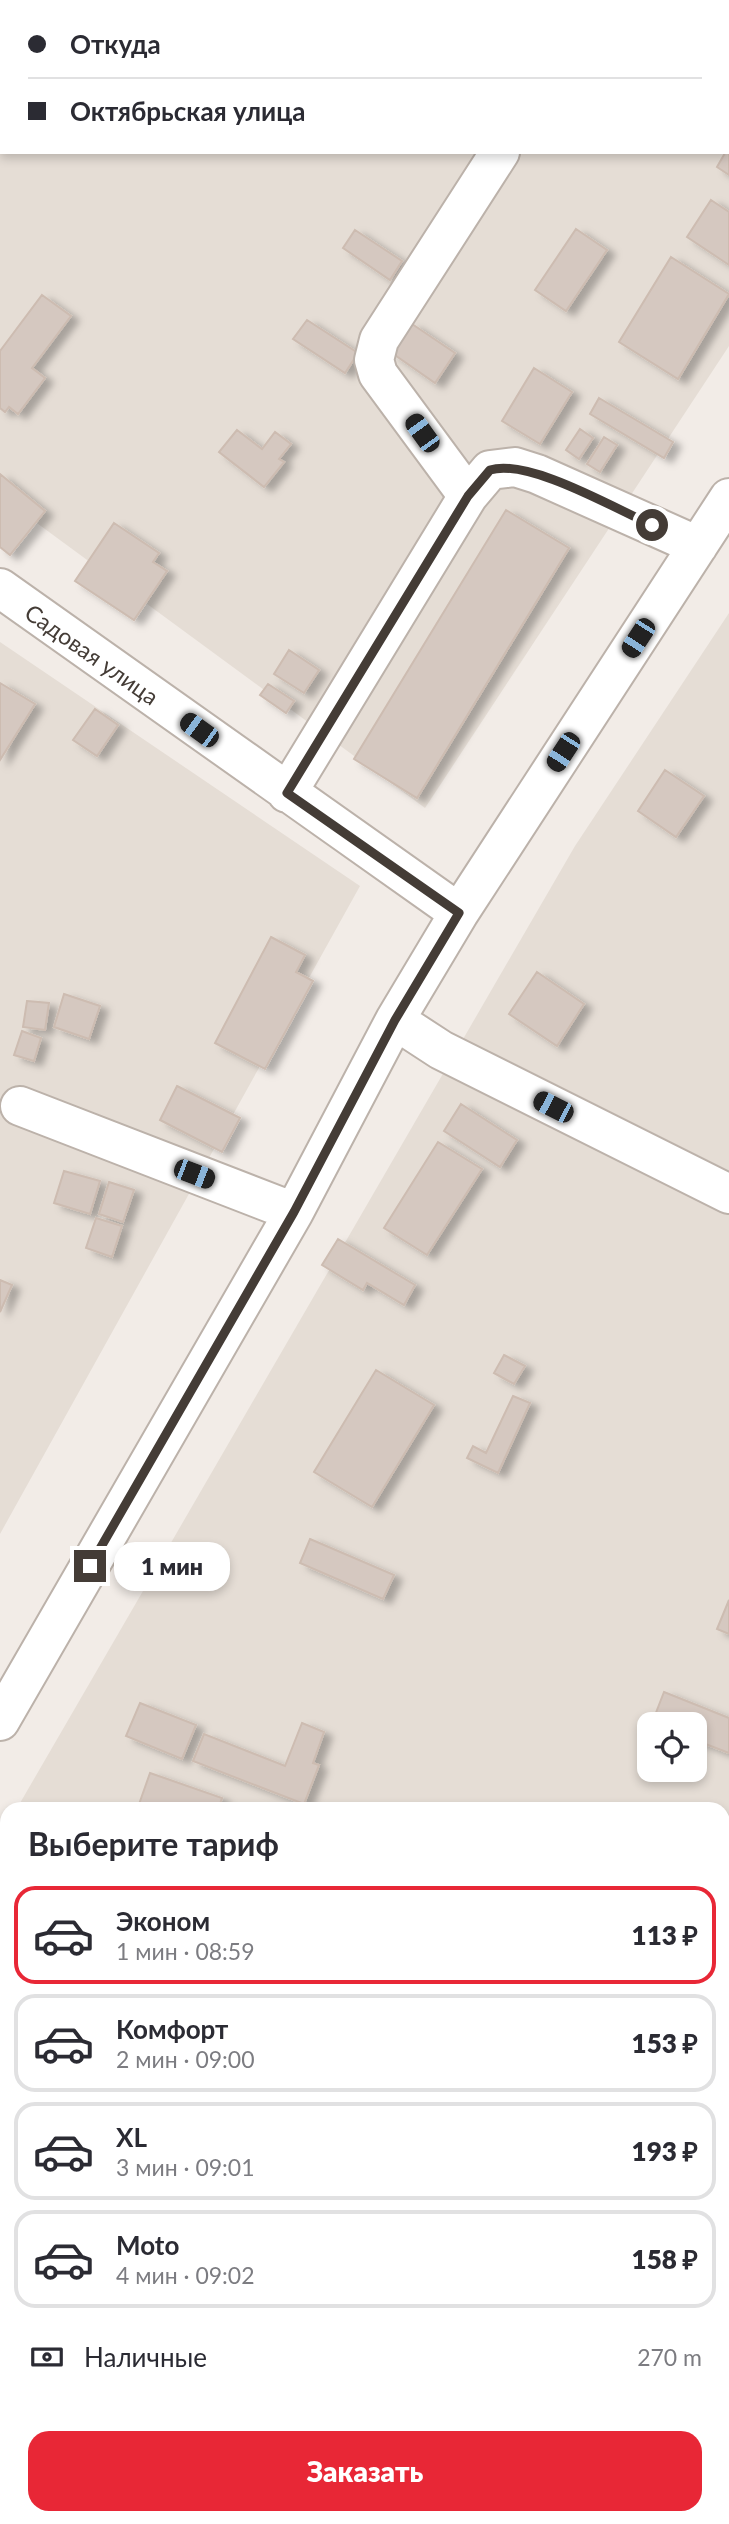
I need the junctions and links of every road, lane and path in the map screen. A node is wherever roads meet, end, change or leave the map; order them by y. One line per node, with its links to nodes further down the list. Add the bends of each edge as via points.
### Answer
1 (499, 154): 2 (street, via 375,350 378,374)
2 (468, 496): 4 (street, via 490,470 515,467); 6 (street)
3 (729, 498): 4 (street)
4 (698, 546): 7 (street)
5 (0, 588): 6 (street, Садовая улица)
6 (287, 793): 7 (street, Садовая улица)
7 (459, 913): 8 (street)
8 (395, 1020): 10 (street, via 452,1056); 11 (street)
9 (20, 1106): 11 (street)
10 (729, 1194)
11 (294, 1212): 12 (street)
12 (3, 1712)

